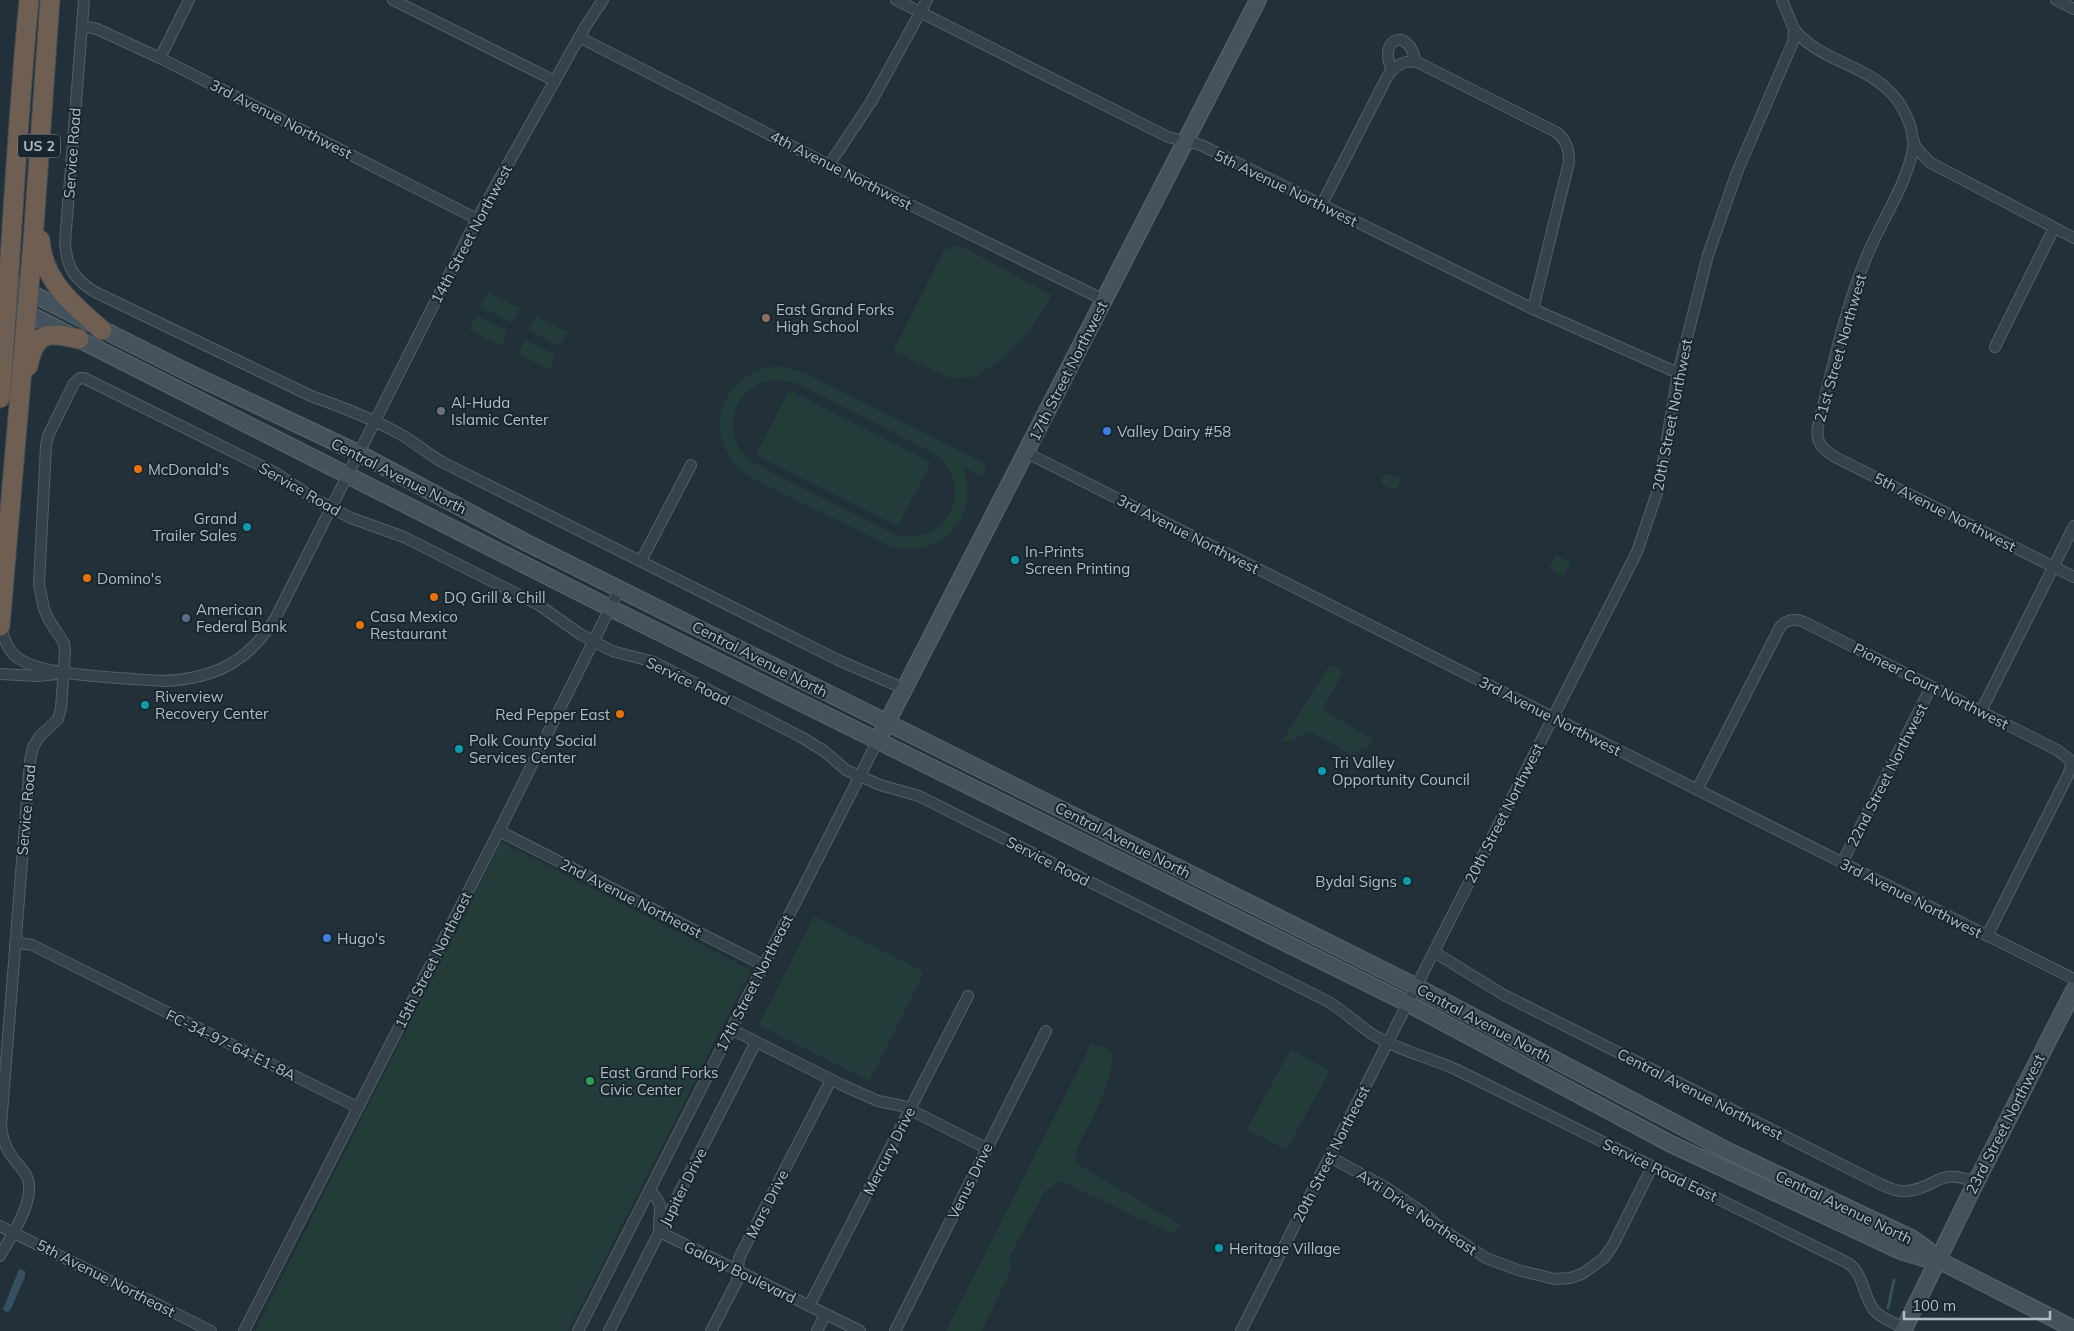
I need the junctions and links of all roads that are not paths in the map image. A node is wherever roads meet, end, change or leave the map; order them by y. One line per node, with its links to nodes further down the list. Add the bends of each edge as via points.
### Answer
1 (29, 0): 24 (highway, US 2)
2 (50, 0): 25 (highway, US 2)
3 (84, 0): 14 (street, Service Road)
4 (189, 0): 17 (street)
5 (393, 0): 20 (street)
6 (603, 0): 16 (street, 14th Street Northwest)
7 (896, 0): 13 (street, 5th Avenue Northwest)
8 (927, 0): 13 (street)
9 (1258, 0): 21 (main road, 17th Street Northwest)
10 (1782, 0): 15 (street)
11 (2056, 0): 12 (street)
12 (2074, 9)
13 (920, 12): 21 (street, 5th Avenue Northwest, via 1168,138); 23 (street, via 871,102)
14 (82, 26): 17 (street, 3rd Avenue Northwest, via 97,29); 42 (street, Service Road, via 65,243 66,259 72,272 96,292 311,396)
15 (1794, 30): 22 (street, via 1817,49 1889,90 1904,110); 39 (street, 20th Street Northwest, via 1789,54 1755,127 1721,213)
16 (580, 37): 20 (street, 14th Street Northwest); 23 (street, 4th Avenue Northwest)
17 (160, 58): 27 (street, 3rd Avenue Northwest)
18 (1416, 62): 19 (street, via 1405,62); 19 (street, via 1408,43 1395,41 1387,52); 34 (street, via 1556,132 1567,144 1569,162)
19 (1392, 70): 26 (street)
20 (555, 81): 27 (street, 14th Street Northwest)
21 (1185, 142): 26 (street, 5th Avenue Northwest, via 1201,145); 33 (main road, 17th Street Northwest)
22 (1914, 142): 28 (street, via 1924,156 1940,169); 43 (street, 21st Street Northwest, via 1908,168 1866,257 1853,293 1816,433)
23 (829, 164): 33 (street, 4th Avenue Northwest)
24 (15, 192): 30 (highway); 31 (highway, US 2)
25 (36, 192): 32 (highway, US 2); 36 (highway, via 43,263 59,290)
26 (1321, 206): 34 (street, 5th Avenue Northwest)
27 (477, 219): 42 (street, 14th Street Northwest)
28 (2054, 228): 29 (street); 38 (street)
29 (2074, 238)
30 (0, 241)
31 (4, 290): 32 (main road, Central Avenue North); 35 (main road, Central Avenue North); 40 (highway, US 2)
32 (27, 292): 35 (highway, US 2); 36 (main road, Central Avenue North)
33 (1104, 300): 44 (main road, 17th Street Northwest)
34 (1533, 309): 39 (street, 5th Avenue Northwest)
35 (26, 312): 37 (main road, Central Avenue North); 41 (highway, US 2)
36 (102, 330): 45 (main road, Central Avenue North)
37 (79, 339): 41 (highway, via 48,334 36,342); 47 (main road, Central Avenue North)
38 (1995, 347)
39 (1678, 374): 62 (street, 20th Street Northwest, via 1660,487 1637,552)
40 (0, 398)
41 (18, 411): 55 (highway, US 2)
42 (375, 422): 45 (street, 14th Street Northwest); 50 (street, Service Road, via 442,462)
43 (1819, 444): 51 (street, 5th Avenue Northwest, via 1837,458)
44 (1025, 452): 60 (main road, 17th Street Northwest); 62 (street, 3rd Avenue Northwest)
45 (360, 454): 47 (street, 14th Street Northwest); 53 (main road, Central Avenue North, via 527,543)
46 (692, 465): 50 (street)
47 (349, 475): 48 (street, 14th Street Northwest); 54 (main road, Central Avenue North)
48 (332, 508): 56 (street, Service Road, via 404,537 539,605); 57 (street, 14th Street Northwest, via 276,617 249,652 236,661 209,675 179,680); 57 (street, Service Road, via 276,473 80,378 74,384 46,446 39,584 48,620 64,643)
49 (2074, 526): 51 (street)
50 (642, 561): 60 (street, Service Road, via 838,660)
51 (2053, 567): 52 (street, 5th Avenue Northwest); 61 (street)
52 (2074, 577)
53 (620, 588): 54 (street, 15th Street Northeast); 63 (main road, Central Avenue North)
54 (610, 608): 56 (street, 15th Street Northeast); 64 (main road, Central Avenue North)
55 (0, 626): 57 (street, via 17,658)
56 (593, 641): 65 (street, Service Road, via 654,662 801,737 824,751 840,767); 67 (street, 15th Street Northeast)
57 (64, 673): 58 (street, via 38,676); 70 (street, Service Road, via 58,719 39,737 30,761)
58 (0, 674)
59 (1932, 687): 61 (street, Pioneer Court Northwest); 66 (street, Pioneer Court Northwest, via 1804,622 1797,619 1786,621 1780,627); 68 (street, 22nd Street Northwest)
60 (905, 689): 63 (main road, 17th Street Northwest)
61 (1981, 711): 69 (street, Pioneer Court Northwest, via 2064,754 2071,763 2068,775)
62 (1553, 717): 66 (street, 3rd Avenue Northwest); 71 (street, 20th Street Northwest)
63 (888, 722): 64 (main road, 17th Street Northwest); 74 (main road, Central Avenue North)
64 (878, 742): 65 (street, 17th Street Northeast); 77 (main road, Central Avenue North)
65 (860, 776): 72 (street, 17th Street Northeast); 81 (street, Service Road, via 919,796 1325,1000)
66 (1697, 790): 68 (street, 3rd Avenue Northwest)
67 (499, 831): 72 (street, 2nd Avenue Northeast); 83 (street, 15th Street Northeast)
68 (1842, 863): 69 (street, 3rd Avenue Northwest)
69 (1987, 936): 73 (street, 3rd Avenue Northwest)
70 (15, 944): 83 (street, FC-34-97-64-E1-8A, via 32,945); 92 (street, Service Road, via 1,1125 3,1140 27,1176 30,1195)
71 (1434, 952): 74 (street, 20th Street Northwest); 88 (street, Central Avenue Northwest, via 1504,995 1880,1184 1907,1191 1945,1176)
72 (763, 965): 78 (street, 17th Street Northeast)
73 (2074, 980)
74 (1415, 986): 77 (street, 20th Street Northwest); 94 (main road, Central Avenue North, via 1728,1151 1911,1238)
75 (2074, 990): 88 (main road, 23rd Street Northwest)
76 (968, 996): 84 (street, Mercury Drive)
77 (1407, 1003): 81 (street, 20th Street Northeast); 94 (main road, Central Avenue North, via 1671,1144 1903,1252)
78 (731, 1029): 80 (street); 89 (street, 17th Street Northeast)
79 (1046, 1031): 85 (street, Venus Drive)
80 (756, 1042): 82 (street); 91 (street, Jupiter Drive)
81 (1388, 1042): 86 (street, 20th Street Northeast); 87 (street, Service Road East, via 1455,1069)
82 (831, 1080): 84 (street); 95 (street, Mars Drive, via 739,1258)
83 (357, 1107): 101 (street, 15th Street Northeast)
84 (909, 1110): 85 (street); 96 (street, Mercury Drive)
85 (986, 1148): 107 (street, Venus Drive)
86 (1330, 1157): 87 (street, Avti Drive Northeast, via 1385,1187 1486,1258 1555,1279 1582,1274 1604,1258); 108 (street, 20th Street Northeast)
87 (1652, 1167): 99 (street, Service Road East, via 1848,1263 1856,1269 1869,1303 1876,1312)
88 (1976, 1182): 94 (main road, 23rd Street Northwest)
89 (650, 1190): 91 (street, via 661,1207); 102 (street, 17th Street Northeast)
90 (0, 1226): 92 (street, 5th Avenue Northeast)
91 (660, 1231): 95 (street, Galaxy Boulevard); 103 (street, Jupiter Drive)
92 (13, 1232): 93 (street, Service Road); 100 (street, 5th Avenue Northeast)
93 (0, 1256)
94 (1938, 1260): 98 (main road); 99 (main road, 23rd Street Northwest)
95 (738, 1270): 96 (street, Galaxy Boulevard); 104 (street, Mars Drive, via 737,1281)
96 (809, 1306): 97 (street, Galaxy Boulevard)
97 (825, 1315): 105 (street); 106 (street, Galaxy Boulevard)
98 (2074, 1329)
99 (1904, 1330)
100 (211, 1331)
101 (244, 1331)
102 (578, 1331)
103 (609, 1331)
104 (711, 1331)
105 (817, 1331)
106 (860, 1331)
107 (895, 1331)
108 (1241, 1331)

